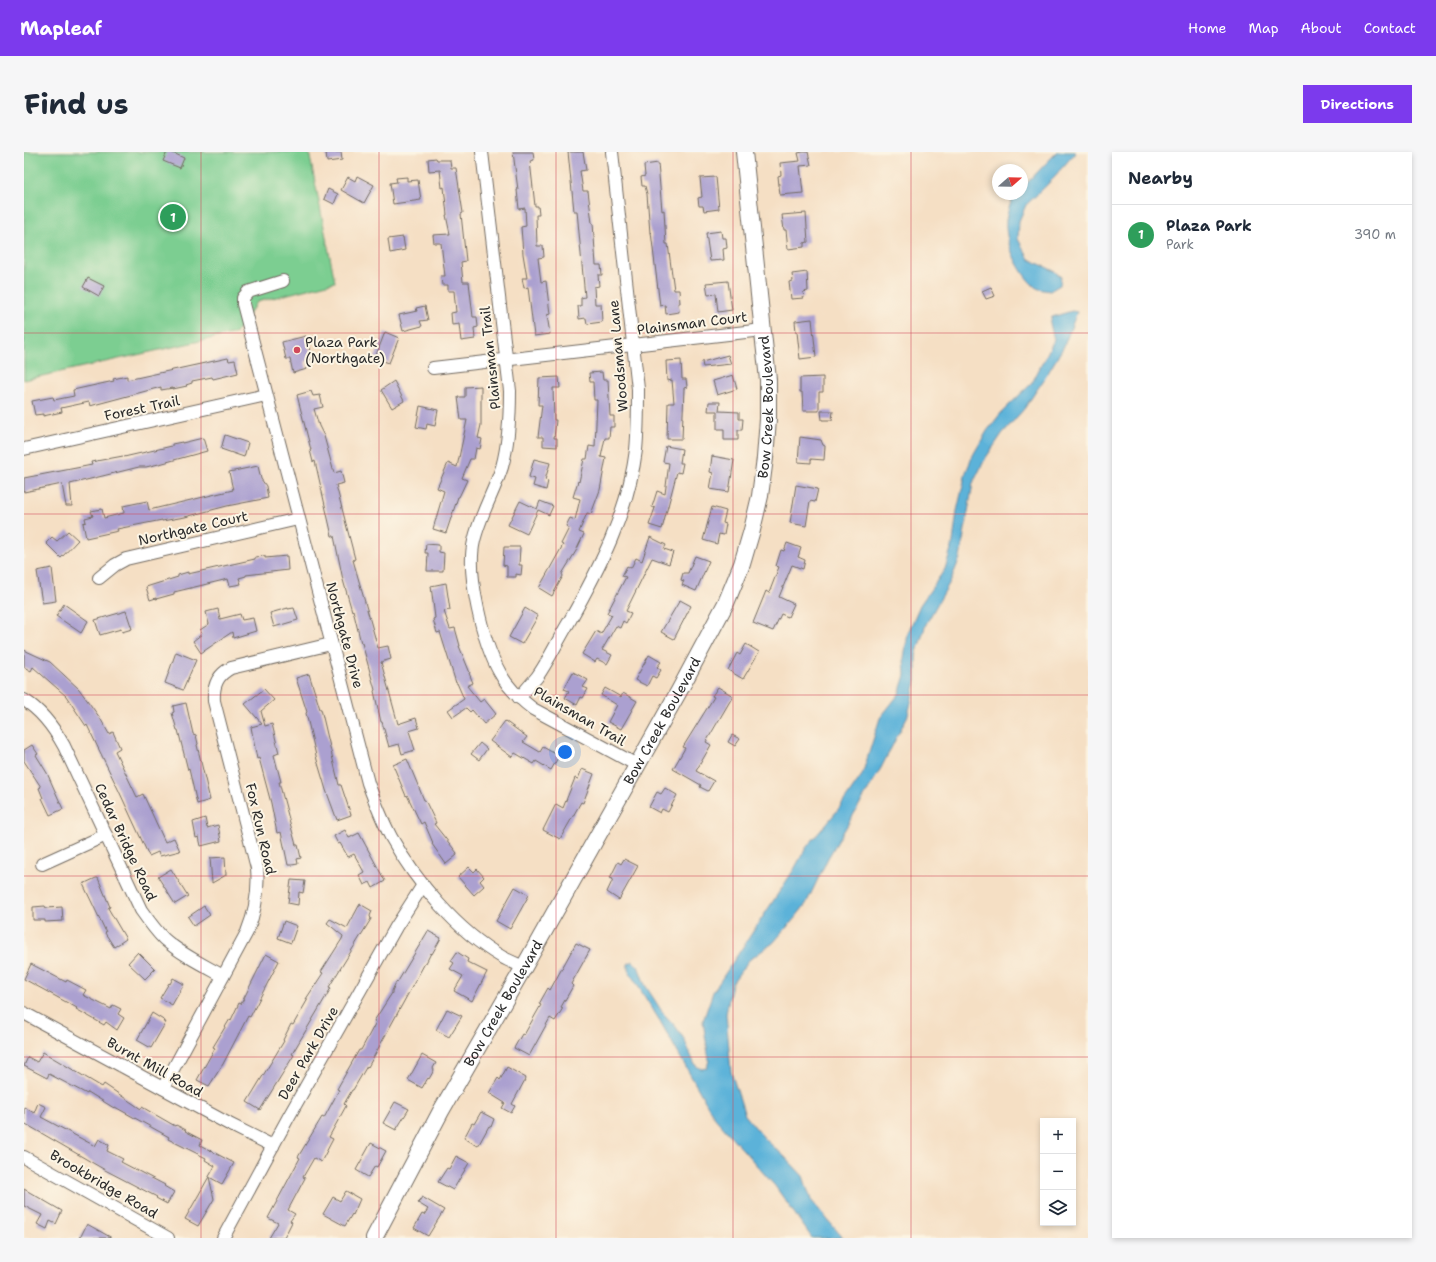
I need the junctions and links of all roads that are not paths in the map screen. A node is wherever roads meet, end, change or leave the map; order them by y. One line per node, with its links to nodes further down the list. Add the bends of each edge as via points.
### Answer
1 (482, 152): 7 (street, Plainsman Trail)
2 (612, 152): 6 (street, Woodsman Lane)
3 (744, 152): 5 (street, Bow Creek Boulevard)
4 (283, 281): 9 (street, Northgate Drive, via 248,292 243,298)
5 (763, 330): 6 (street, Plainsman Court); 16 (street, Bow Creek Boulevard, via 768,380 768,419 760,496 752,530 742,564 726,602 679,692)
6 (634, 346): 7 (street, Plainsman Court); 14 (street, Woodsman Lane, via 638,389 636,450 619,520 594,578 537,677)
7 (506, 360): 8 (street, Plainsman Court); 14 (street, Plainsman Trail, via 510,391 508,440 502,466 478,525 472,576 492,659)
8 (433, 368)
9 (266, 395): 10 (street, Forest Trail); 11 (street, Northgate Drive)
10 (24, 449)
11 (298, 519): 12 (street, Northgate Court, via 126,559); 13 (street, Northgate Drive)
12 (99, 578)
13 (331, 644): 19 (street, Northgate Drive, via 368,784 391,837); 21 (street, Fox Run Road, via 231,668 225,671 215,684 214,701 257,868 258,885 257,902 247,932)
14 (519, 698): 16 (street, Plainsman Trail, via 533,709)
15 (24, 700): 17 (street, Cedar Bridge Road, via 44,717 55,731)
16 (636, 765): 20 (street, Bow Creek Boulevard)
17 (106, 835): 18 (street); 21 (street, Cedar Bridge Road, via 141,910 151,925 179,951)
18 (42, 864)
19 (423, 884): 20 (street, Northgate Drive, via 442,907 476,939 502,957); 24 (street, Deer Park Drive, via 396,927)
20 (524, 967): 28 (street, Bow Creek Boulevard, via 441,1111)
21 (223, 976): 23 (street, Fox Run Road)
22 (24, 1013): 23 (street, Burnt Mill Road)
23 (162, 1088): 24 (street, Burnt Mill Road)
24 (273, 1146): 27 (street, Deer Park Drive)
25 (24, 1156): 26 (street, Brookbridge Road)
26 (168, 1238)
27 (223, 1238)
28 (374, 1238)

